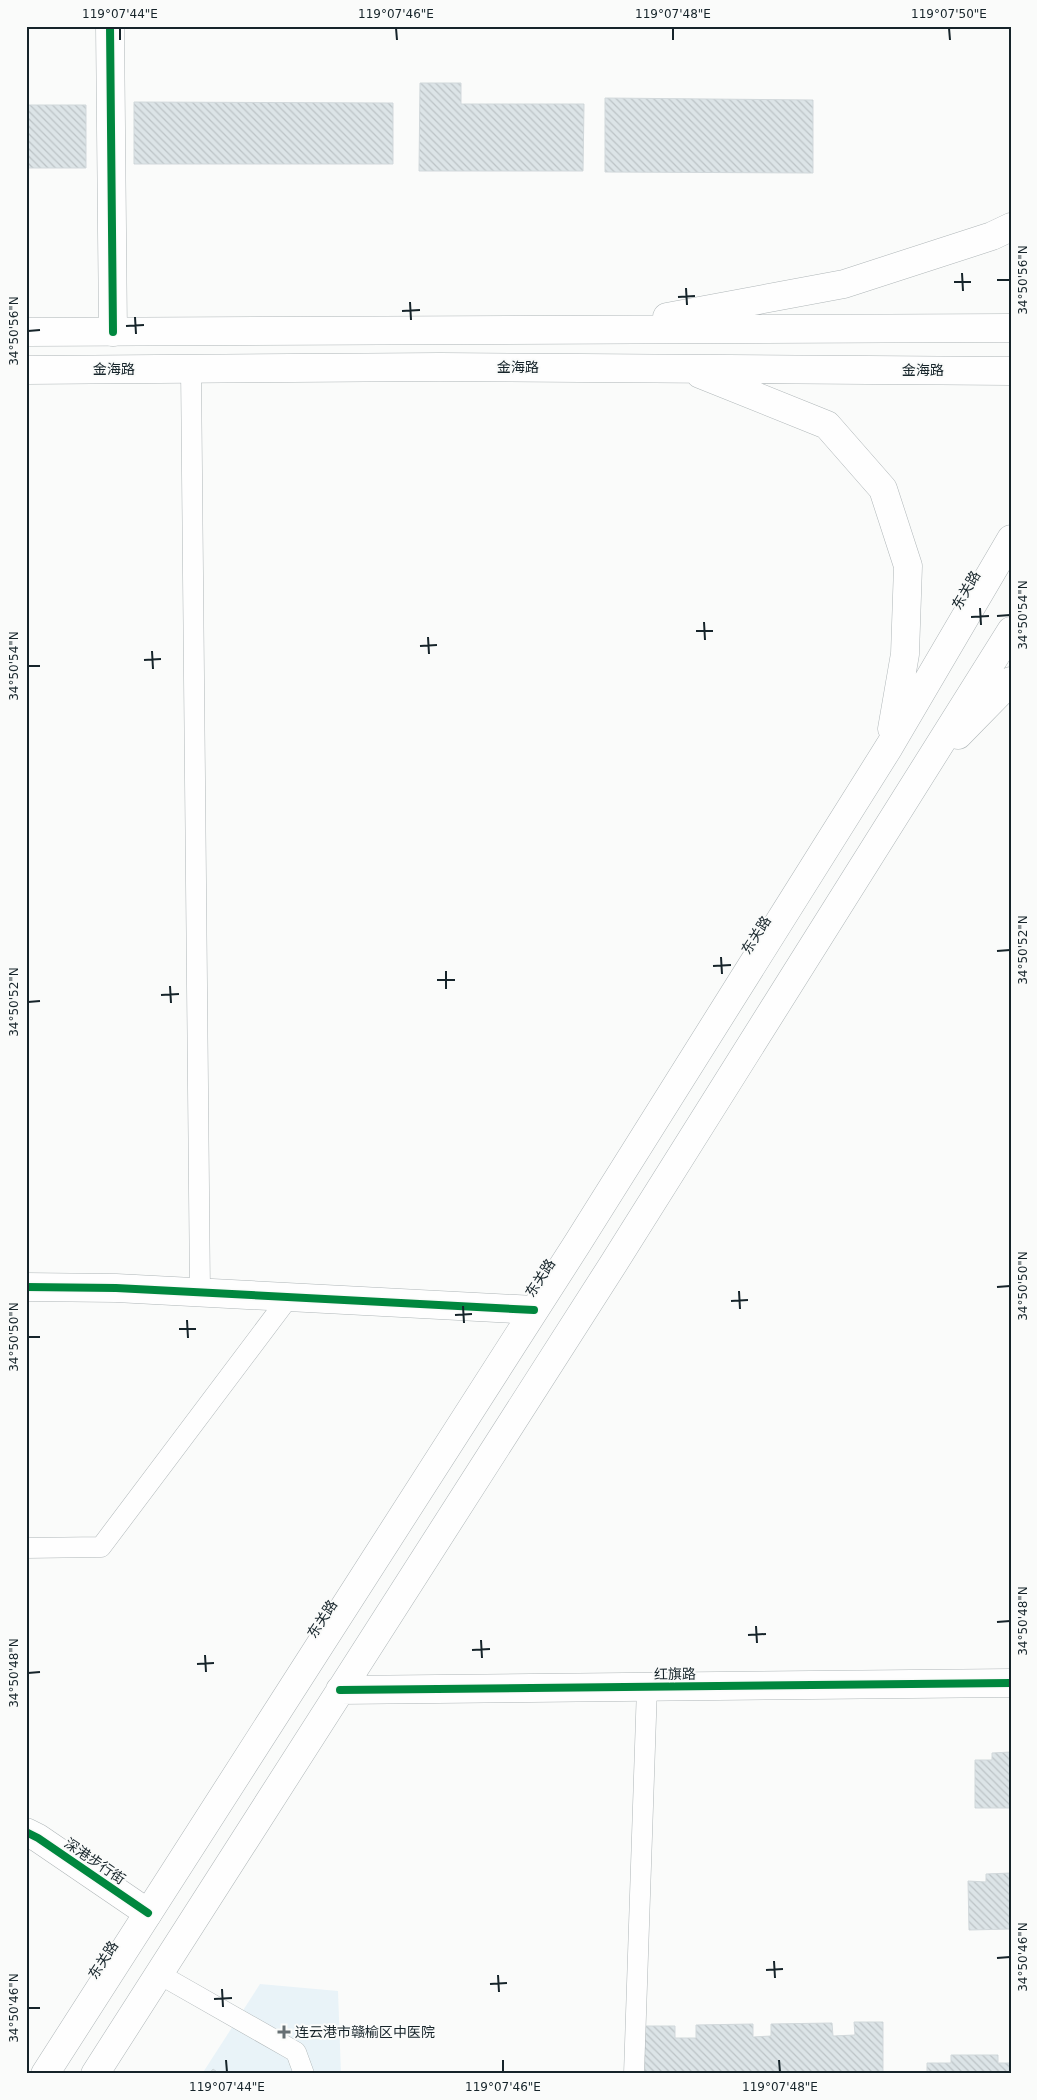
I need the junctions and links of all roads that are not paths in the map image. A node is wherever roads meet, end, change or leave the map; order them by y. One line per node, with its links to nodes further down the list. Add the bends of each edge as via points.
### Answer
1 (110, 26): 6 (main road)
2 (1011, 227): 4 (main road, via 844,284)
3 (1011, 328): 4 (main road)
4 (598, 330): 6 (main road)
5 (26, 332): 6 (main road)
6 (113, 332)
7 (685, 368): 8 (main road, 金海路); 10 (main road, 金海路); 14 (main road, via 827,425 883,489 908,566 905,654)
8 (191, 369): 9 (main road, 金海路); 17 (lane)
9 (26, 370)
10 (1011, 371)
11 (1011, 539): 14 (main road, 东关路)
12 (1011, 631): 15 (main road)
13 (1011, 681): 15 (main road)
14 (889, 747): 19 (main road, 东关路)
15 (921, 774): 23 (main road, via 612,1266)
16 (26, 1287): 17 (main road)
17 (200, 1292): 18 (main road)
18 (289, 1297): 19 (main road); 20 (lane, via 101,1547)
19 (534, 1310): 25 (main road, 东关路)
20 (26, 1548)
21 (1011, 1682): 22 (main road, 红旗路)
22 (647, 1687): 23 (main road, 红旗路); 30 (lane)
23 (340, 1690): 26 (main road)
24 (26, 1832): 25 (main road, 深港步行街)
25 (148, 1913): 27 (main road, 东关路)
26 (159, 1974): 28 (main road); 29 (lane, via 296,2052)
27 (45, 2074)
28 (95, 2074)
29 (304, 2074)
30 (634, 2074)

